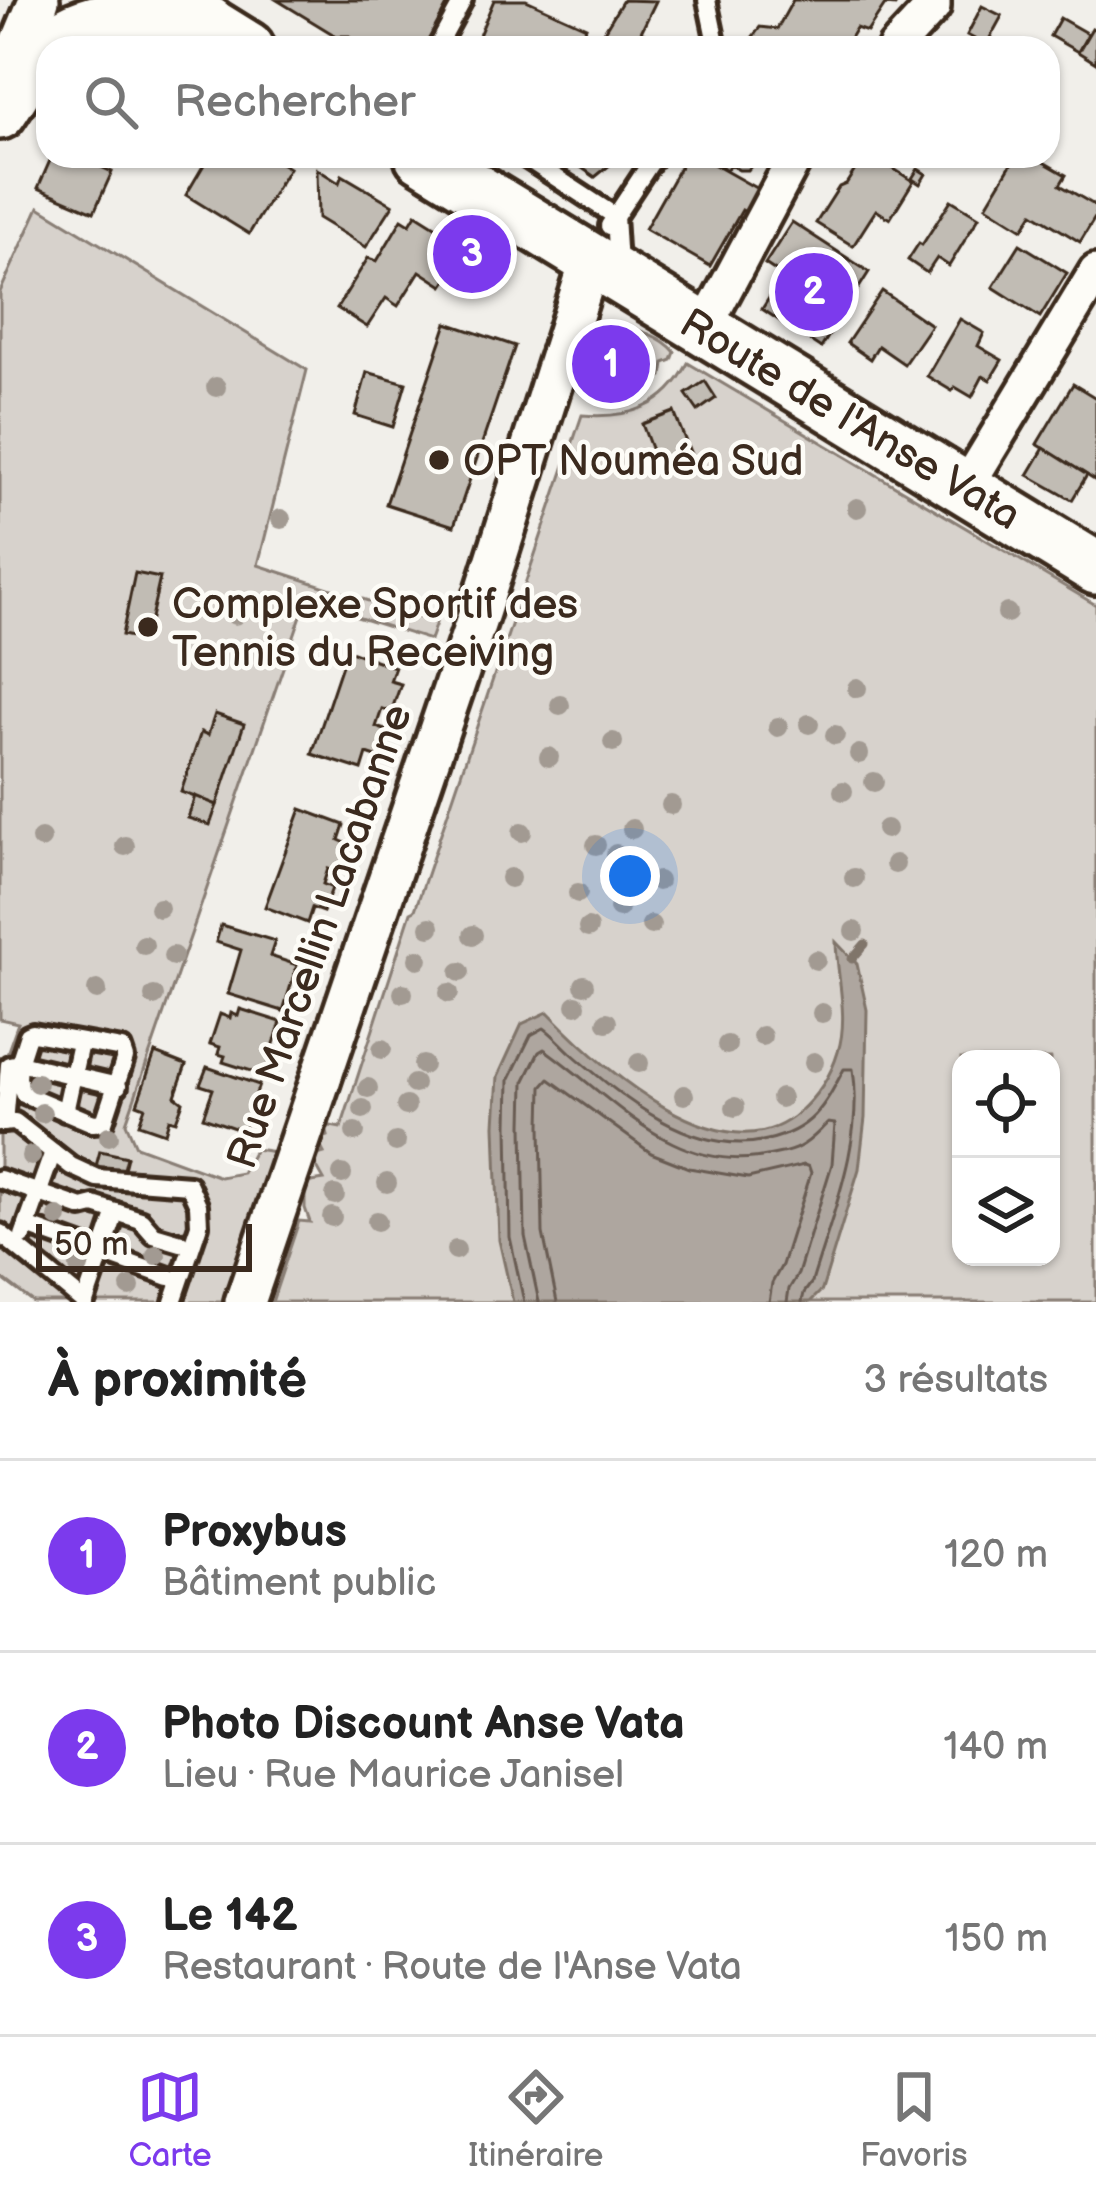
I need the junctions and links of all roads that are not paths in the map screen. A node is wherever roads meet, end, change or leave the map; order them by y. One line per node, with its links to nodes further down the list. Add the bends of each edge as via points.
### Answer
1 (39, 0): 11 (street)
2 (463, 0): 7 (lane)
3 (707, 0): 8 (lane)
4 (933, 0): 9 (street)
5 (210, 24): 6 (main road, via 117,16)
6 (64, 36)
7 (444, 36)
8 (714, 36)
9 (906, 36)
10 (36, 62): 12 (main road)
11 (0, 95)
12 (0, 113)
13 (445, 168): 17 (main road, Route de l'Anse Vata)
14 (534, 168): 17 (lane)
15 (649, 168): 17 (lane)
16 (790, 168): 19 (street)
17 (608, 251): 19 (main road, Route de l'Anse Vata); 42 (street, Rue Marcellin Lacabanne)
18 (1096, 272): 20 (street)
19 (705, 327): 20 (main road, Route de l'Anse Vata)
20 (965, 488): 21 (main road, Route de l'Anse Vata)
21 (1096, 568)
22 (80, 1043): 23 (lane, via 28,1035); 24 (lane); 25 (lane, via 122,1049)
23 (19, 1063): 24 (lane); 26 (lane, via 24,1094); 27 (lane, via 9,1065)
24 (72, 1075): 25 (lane); 26 (lane)
25 (118, 1086): 26 (lane, via 104,1122)
26 (65, 1112)
27 (2, 1123): 28 (lane, via 15,1122)
28 (53, 1152): 30 (lane); 31 (lane, via 97,1178 190,1185)
29 (0, 1180): 30 (lane)
30 (38, 1192): 32 (lane); 33 (lane)
31 (198, 1205): 35 (lane); 41 (lane)
32 (116, 1212): 35 (lane); 37 (lane)
33 (27, 1226): 36 (lane); 37 (lane)
34 (0, 1233): 36 (lane)
35 (181, 1243): 38 (lane)
36 (19, 1248): 39 (lane)
37 (102, 1253): 38 (lane); 39 (lane)
38 (169, 1277): 40 (lane)
39 (84, 1302)
40 (160, 1302)
41 (173, 1302)
42 (245, 1302)

